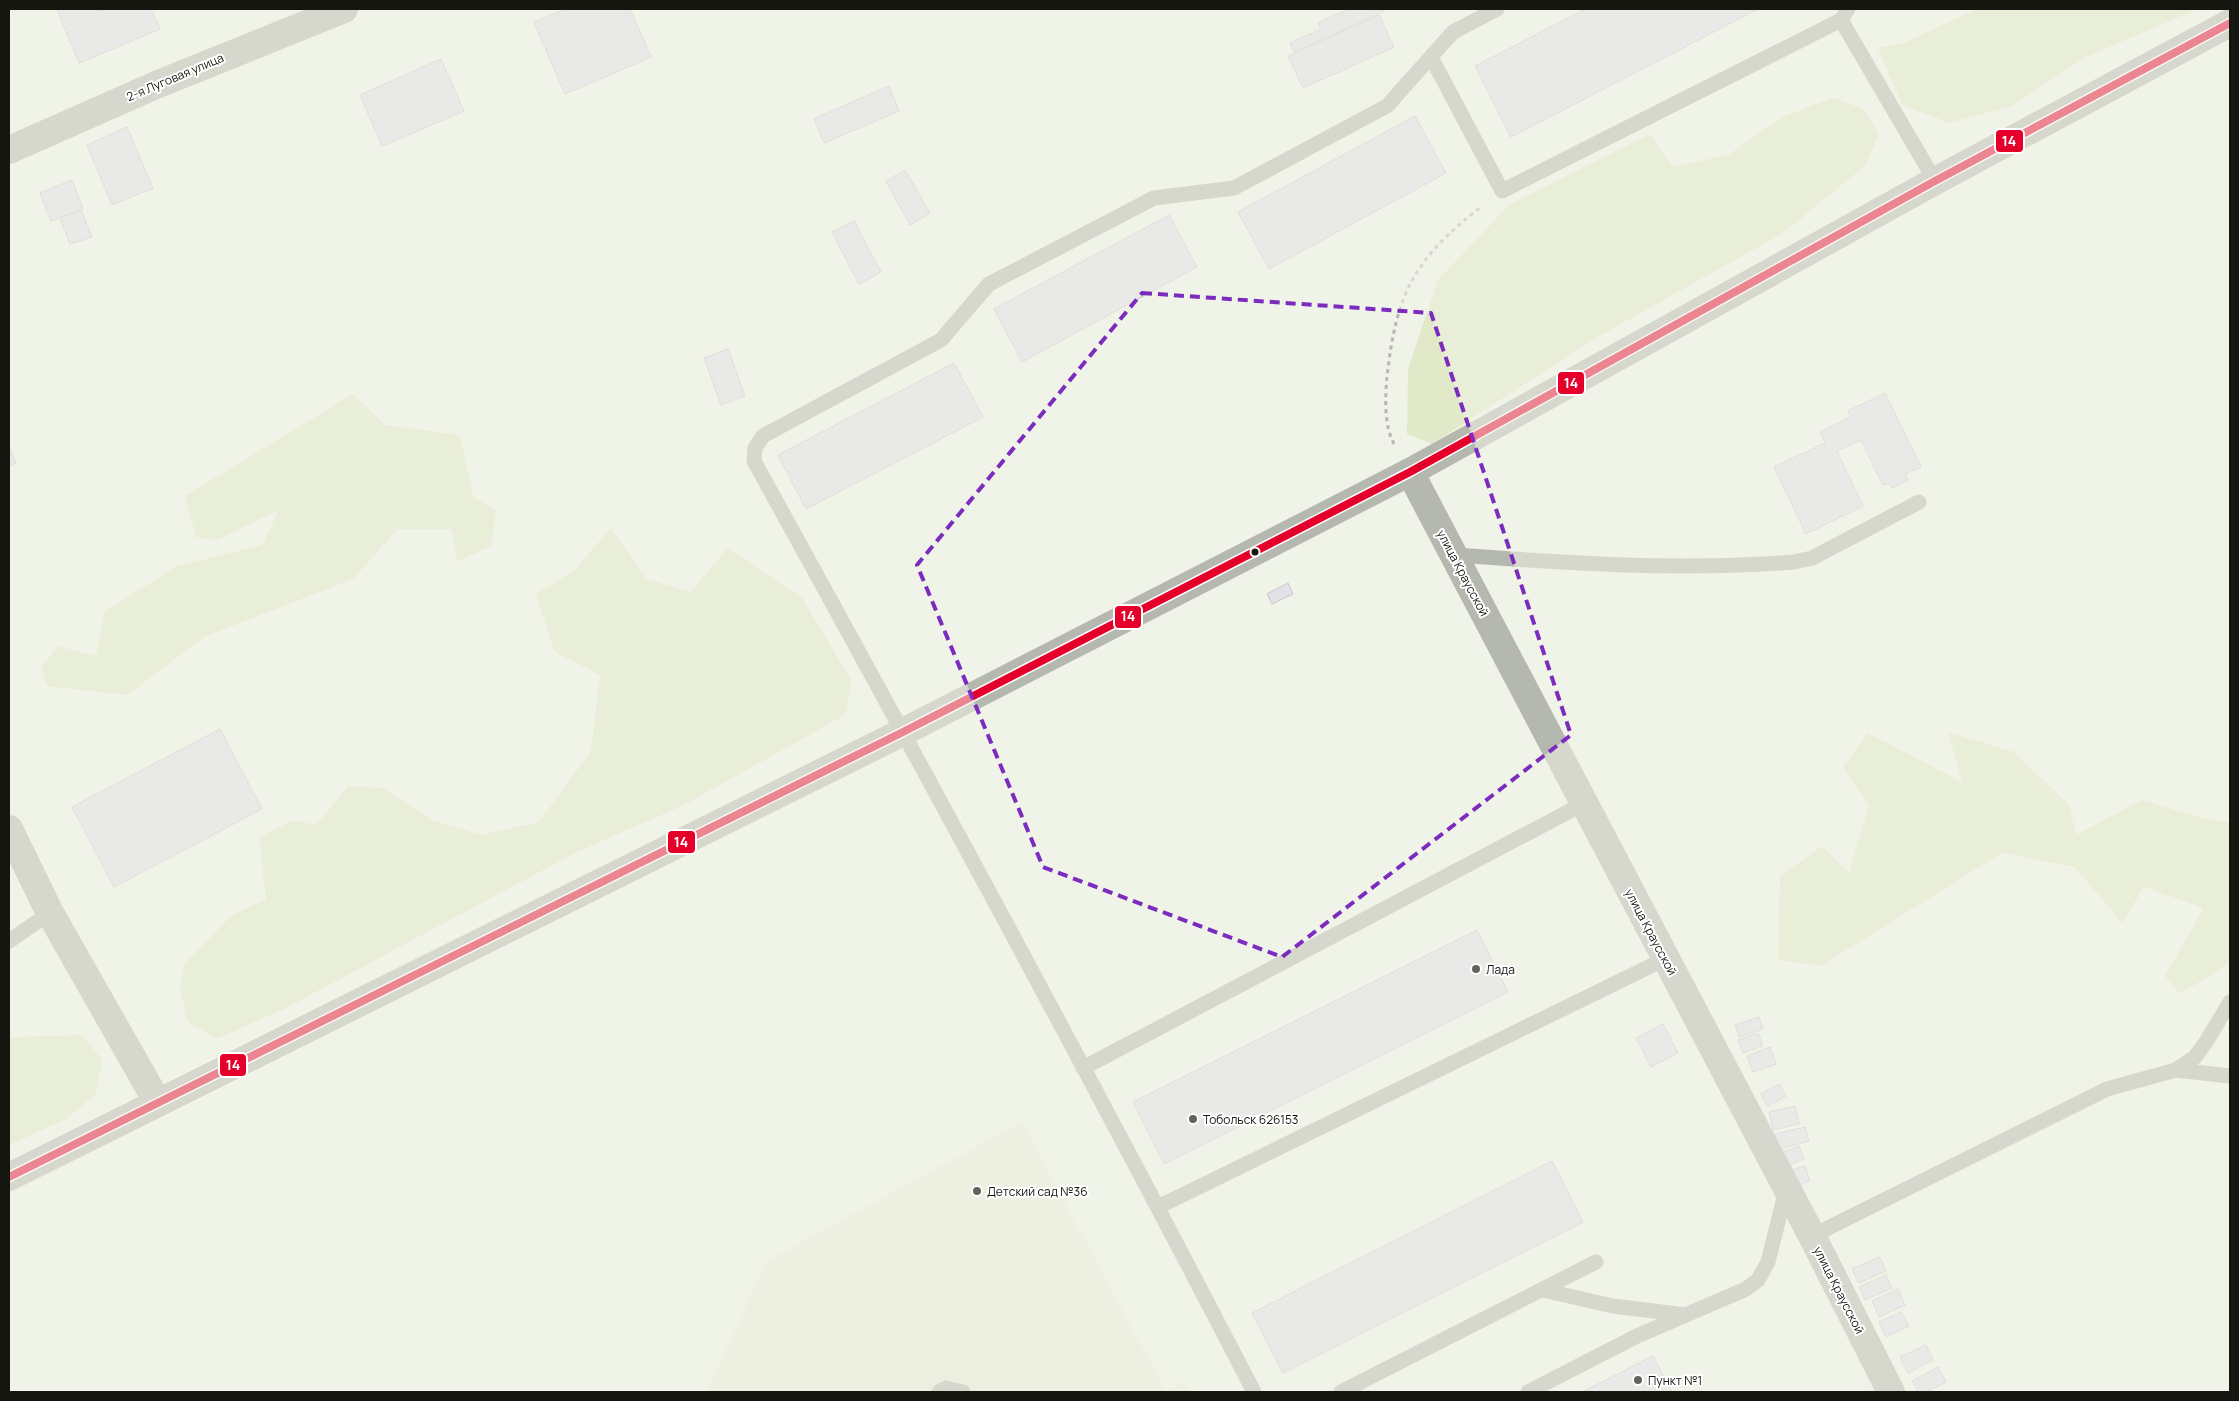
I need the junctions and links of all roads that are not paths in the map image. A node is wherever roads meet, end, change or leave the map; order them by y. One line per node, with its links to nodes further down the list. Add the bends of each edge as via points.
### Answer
1 (344, 9): 6 (street, 2-я Луговая улица, via 156,84)
2 (1497, 9): 5 (lane, via 1453,32)
3 (1844, 14): 5 (lane, via 1502,191); 7 (lane)
4 (2230, 23): 7 (street)
5 (1430, 57): 11 (lane, via 1387,106 1234,188 1154,198 989,284 940,340 763,436 754,448 754,461)
6 (9, 150)
7 (1935, 181): 8 (street)
8 (1410, 472): 10 (street, улица Краусской); 11 (street)
9 (1919, 502): 10 (lane, via 1812,558 1794,562 1646,567)
10 (1453, 555): 12 (street, улица Краусской)
11 (903, 732): 18 (lane); 21 (street)
12 (1584, 804): 16 (street, улица Краусской); 18 (lane)
13 (9, 829): 14 (street)
14 (50, 913): 15 (lane); 21 (street)
15 (9, 941)
16 (1665, 959): 23 (street, улица Краусской); 24 (lane)
17 (2230, 1002): 19 (lane, via 2195,1057)
18 (1083, 1068): 24 (lane)
19 (2176, 1070): 20 (lane); 25 (lane, via 2107,1089)
20 (2230, 1076)
21 (158, 1103): 22 (street)
22 (9, 1177)
23 (1787, 1189): 25 (street, улица Краусской); 28 (lane, via 1768,1262 1758,1280 1746,1289)
24 (1158, 1207): 31 (lane)
25 (1812, 1236): 34 (street, улица Краусской)
26 (1596, 1262): 27 (lane)
27 (1543, 1290): 28 (lane, via 1613,1306); 32 (lane)
28 (1686, 1315): 33 (lane, via 1637,1336)
29 (938, 1392): 30 (lane, via 946,1388)
30 (962, 1392)
31 (1254, 1392)
32 (1341, 1392)
33 (1528, 1392)
34 (1891, 1392)

